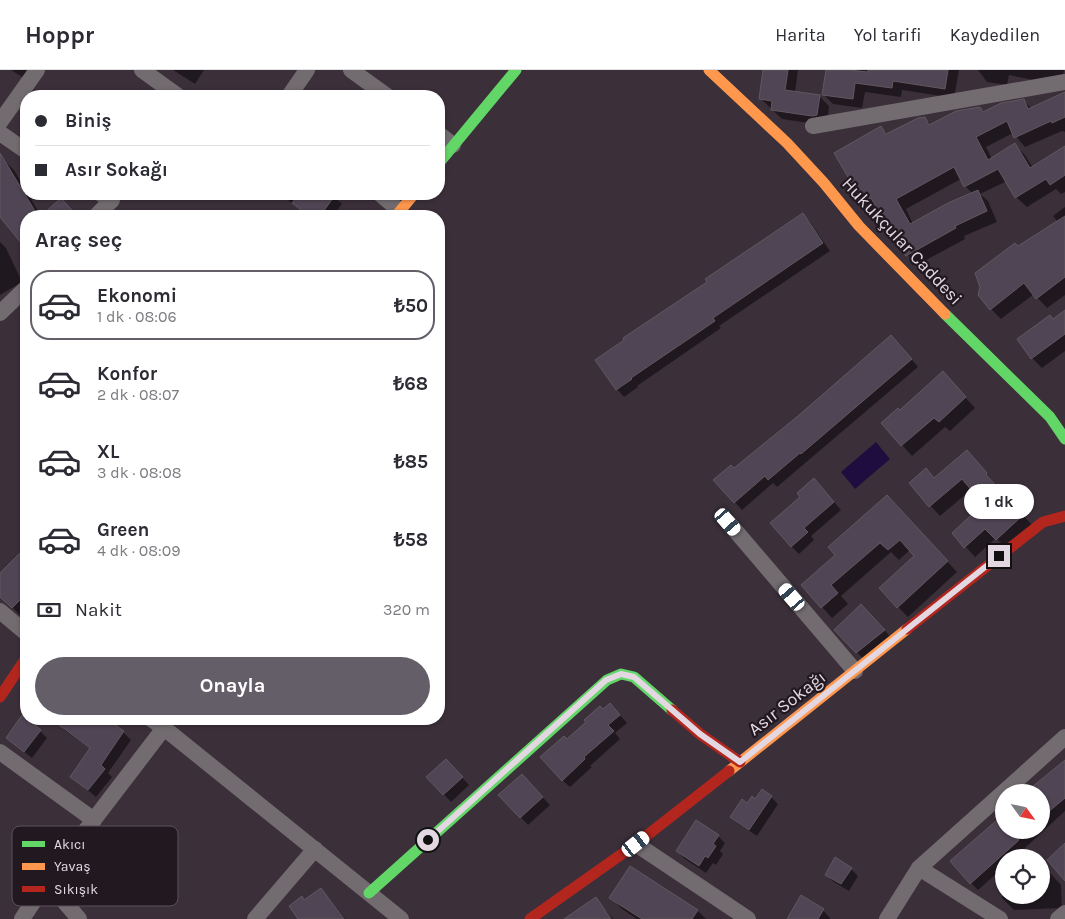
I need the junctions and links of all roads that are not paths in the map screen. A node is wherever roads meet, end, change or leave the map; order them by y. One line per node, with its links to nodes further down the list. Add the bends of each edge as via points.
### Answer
1 (38, 70): 8 (street)
2 (142, 70): 9 (street)
3 (307, 70): 10 (street)
4 (351, 70): 11 (street)
5 (516, 70): 17 (street)
6 (709, 70): 28 (street, Hukukçular Caddesi, via 787,143 859,226 1050,417)
7 (1065, 82): 14 (street)
8 (23, 90)
9 (170, 90)
10 (293, 90)
11 (379, 90)
12 (20, 95): 13 (street)
13 (0, 122)
14 (813, 126)
15 (0, 133): 18 (street)
16 (445, 138): 17 (street)
17 (454, 145): 19 (street)
18 (20, 147)
19 (445, 156)
20 (112, 200): 23 (street)
21 (386, 200): 24 (street)
22 (409, 200): 25 (street)
23 (102, 210)
24 (395, 210)
25 (401, 210)
26 (20, 294): 27 (street)
27 (0, 313)
28 (1065, 439)
29 (1065, 516): 34 (street, Asır Sokağı, via 1043,522)
30 (728, 522): 34 (street)
31 (0, 612): 32 (street)
32 (20, 628)
33 (20, 667): 35 (street)
34 (855, 671): 40 (street, Asır Sokağı)
35 (0, 697)
36 (157, 725): 41 (street)
37 (160, 725): 44 (street)
38 (1065, 737): 45 (street)
39 (0, 752): 41 (street)
40 (740, 762): 43 (street, Asır Sokağı); 46 (street, via 700,734 640,680 628,674 616,675 606,680)
41 (94, 820): 42 (street)
42 (89, 826)
43 (636, 844): 54 (street, Asır Sokağı); 55 (street)
44 (315, 849): 46 (street); 52 (street)
45 (919, 868): 56 (street); 57 (street)
46 (369, 893): 53 (street)
47 (31, 906): 50 (street)
48 (68, 906): 51 (street)
49 (1065, 912): 58 (street)
50 (22, 919)
51 (79, 919)
52 (255, 919)
53 (401, 919)
54 (530, 919)
55 (748, 919)
56 (887, 919)
57 (1000, 919)
58 (1058, 919)

